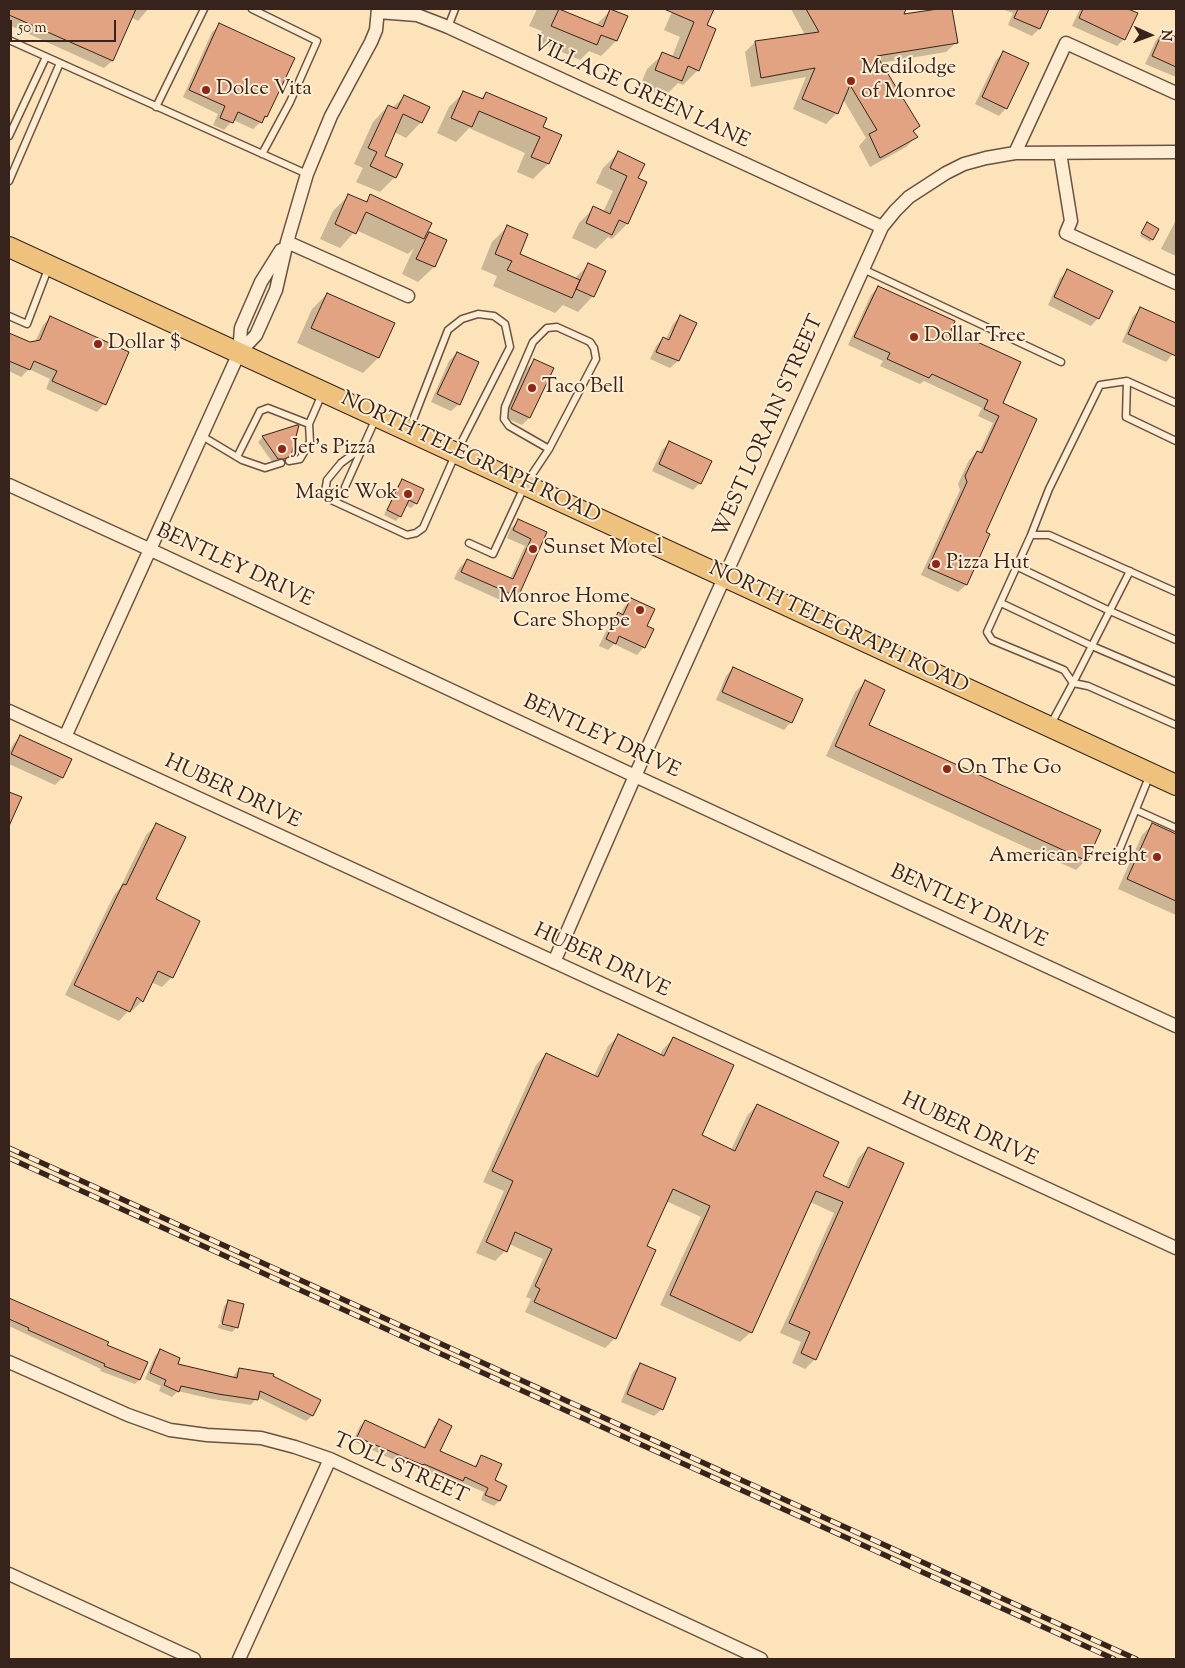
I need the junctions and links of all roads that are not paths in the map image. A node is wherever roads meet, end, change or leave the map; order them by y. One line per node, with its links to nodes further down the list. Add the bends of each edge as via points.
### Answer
1 (204, 9): 10 (lane)
2 (252, 9): 15 (lane, via 317,41)
3 (455, 9): 5 (lane)
4 (378, 11): 5 (street, VILLAGE GREEN LANE, via 418,15); 16 (street, via 371,42 331,116)
5 (448, 27): 18 (street, VILLAGE GREEN LANE)
6 (9, 40): 7 (lane)
7 (46, 57): 8 (lane); 11 (lane)
8 (60, 63): 10 (lane); 17 (lane)
9 (1176, 93): 13 (street, via 1066,43)
10 (156, 107): 15 (lane)
11 (9, 136)
12 (1176, 152): 14 (street, WEST LORAIN STREET)
13 (1015, 153): 14 (street, WEST LORAIN STREET); 18 (street, WEST LORAIN STREET, via 964,164 946,173 909,197)
14 (1060, 153): 23 (street, via 1071,221 1066,233)
15 (262, 154): 16 (lane)
16 (307, 174): 19 (street)
17 (9, 181)
18 (882, 227): 22 (street, WEST LORAIN STREET)
19 (286, 242): 24 (street); 26 (street, via 276,290 256,335)
20 (9, 247): 21 (main road, NORTH TELEGRAPH ROAD)
21 (50, 266): 25 (lane, via 27,324); 26 (main road, NORTH TELEGRAPH ROAD)
22 (863, 269): 27 (lane); 50 (street, WEST LORAIN STREET)
23 (1176, 283)
24 (408, 296)
25 (9, 316)
26 (239, 353): 29 (main road, NORTH TELEGRAPH ROAD); 34 (street)
27 (1060, 362)
28 (1127, 381): 30 (lane); 35 (lane, via 1126,417); 45 (lane, via 1100,385 1049,489)
29 (323, 392): 31 (main road, NORTH TELEGRAPH ROAD); 32 (lane)
30 (1176, 404)
31 (377, 417): 33 (main road, NORTH TELEGRAPH ROAD); 36 (lane)
32 (309, 424): 39 (lane, via 268,408 260,411); 40 (lane, via 310,442 300,459)
33 (408, 431): 38 (main road, NORTH TELEGRAPH ROAD); 38 (lane, via 448,330 462,319 478,314 494,316 505,324 510,347)
34 (202, 436): 39 (lane); 47 (street)
35 (1176, 441)
36 (363, 447): 38 (lane, via 341,463 327,480 325,492 329,499 407,535 423,528); 44 (lane)
37 (549, 449): 37 (lane, via 596,359 590,342 557,327 547,328 533,342 505,407 504,420); 43 (lane)
38 (456, 453): 43 (main road, NORTH TELEGRAPH ROAD)
39 (237, 457): 41 (lane, via 265,468)
40 (289, 461)
41 (281, 463)
42 (9, 485): 47 (street, BENTLEY DRIVE)
43 (525, 485): 46 (lane, via 493,554); 50 (main road, NORTH TELEGRAPH ROAD)
44 (345, 487)
45 (1031, 535): 48 (lane); 49 (lane, via 1049,535)
46 (469, 543)
47 (151, 550): 61 (street); 63 (street, BENTLEY DRIVE)
48 (1018, 567): 52 (lane); 53 (lane)
49 (1130, 571): 51 (lane); 53 (lane)
50 (725, 577): 60 (main road, NORTH TELEGRAPH ROAD); 63 (street, WEST LORAIN STREET)
51 (1176, 592)
52 (1000, 603): 55 (lane); 57 (lane, via 987,632 992,640 1064,670)
53 (1110, 611): 54 (lane); 55 (lane)
54 (1176, 640)
55 (1092, 646): 56 (lane); 57 (lane)
56 (1176, 682)
57 (1073, 683): 59 (lane, via 1088,686); 60 (lane)
58 (9, 711): 61 (street, HUBER DRIVE)
59 (1176, 725)
60 (1050, 727): 62 (main road, NORTH TELEGRAPH ROAD)
61 (65, 737): 68 (street, HUBER DRIVE)
62 (1151, 773): 64 (main road, NORTH TELEGRAPH ROAD); 65 (lane)
63 (635, 776): 68 (street, WEST LORAIN STREET); 69 (street, BENTLEY DRIVE)
64 (1176, 785)
65 (1136, 810): 66 (lane); 67 (lane)
66 (1176, 828)
67 (1116, 858)
68 (554, 962): 70 (street, HUBER DRIVE)
69 (1176, 1026)
70 (1176, 1248)
71 (9, 1362): 72 (street, TOLL STREET, via 128,1415 170,1430 261,1438)
72 (330, 1459): 75 (street); 76 (street, TOLL STREET)
73 (9, 1574): 74 (street)
74 (194, 1659)
75 (239, 1659)
76 (761, 1659)

